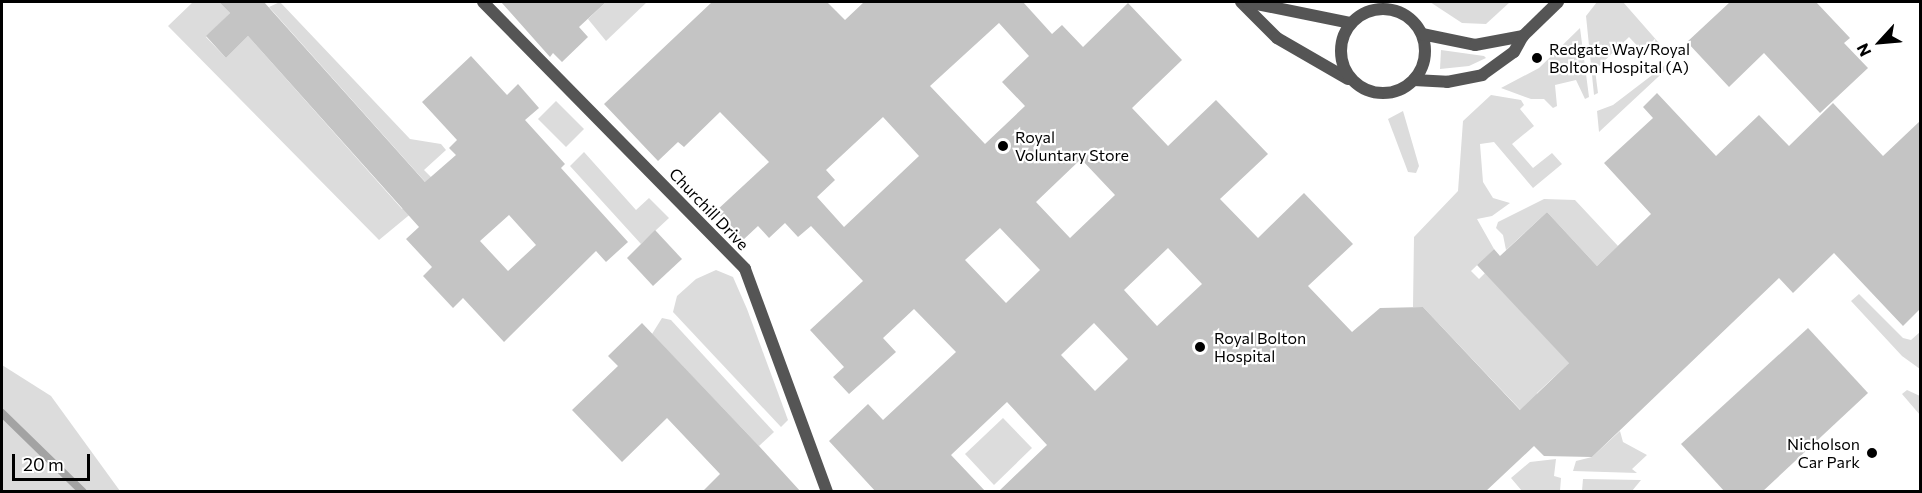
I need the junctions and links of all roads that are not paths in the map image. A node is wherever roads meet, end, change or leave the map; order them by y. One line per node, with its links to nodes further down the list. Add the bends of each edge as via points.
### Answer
1 (483, 2): 10 (street, Churchill Drive, via 745,269)
2 (1241, 2): 9 (street, via 1277,38)
3 (1247, 2): 5 (street)
4 (1558, 2): 7 (street)
5 (1350, 23): 6 (street, via 1376,9 1389,9 1414,22); 9 (street, via 1343,34 1340,52 1344,71)
6 (1422, 34): 7 (street, via 1475,45); 8 (street, via 1425,58)
7 (1522, 36): 8 (street, via 1505,59 1469,80)
8 (1414, 80): 9 (street, via 1390,93 1377,94)
9 (1352, 81)
10 (826, 492)

